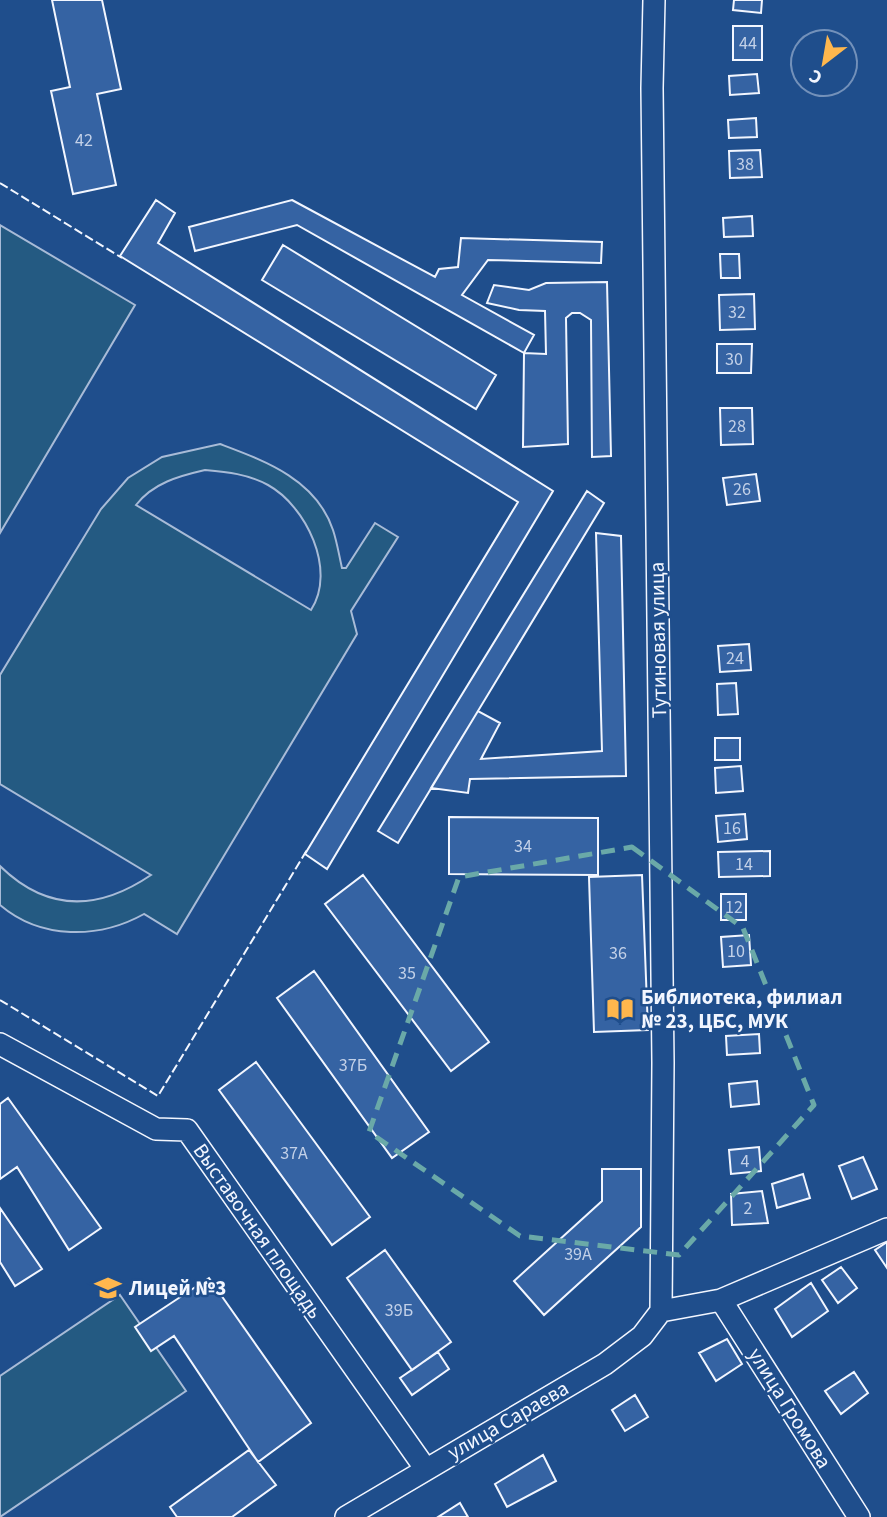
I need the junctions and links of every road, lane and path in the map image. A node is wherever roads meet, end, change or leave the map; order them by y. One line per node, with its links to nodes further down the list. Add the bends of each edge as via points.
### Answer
1 (654, 0): 5 (street, Тутиновая улица)
2 (0, 1044): 6 (street, Выставочная площадь, via 156,1129 187,1130)
3 (887, 1229): 4 (street)
4 (721, 1300): 5 (street); 8 (street, улица Громова)
5 (661, 1311): 6 (street, улица Сараева, via 642,1336 605,1364)
6 (425, 1468): 7 (street, улица Сараева)
7 (346, 1517)
8 (859, 1517)

